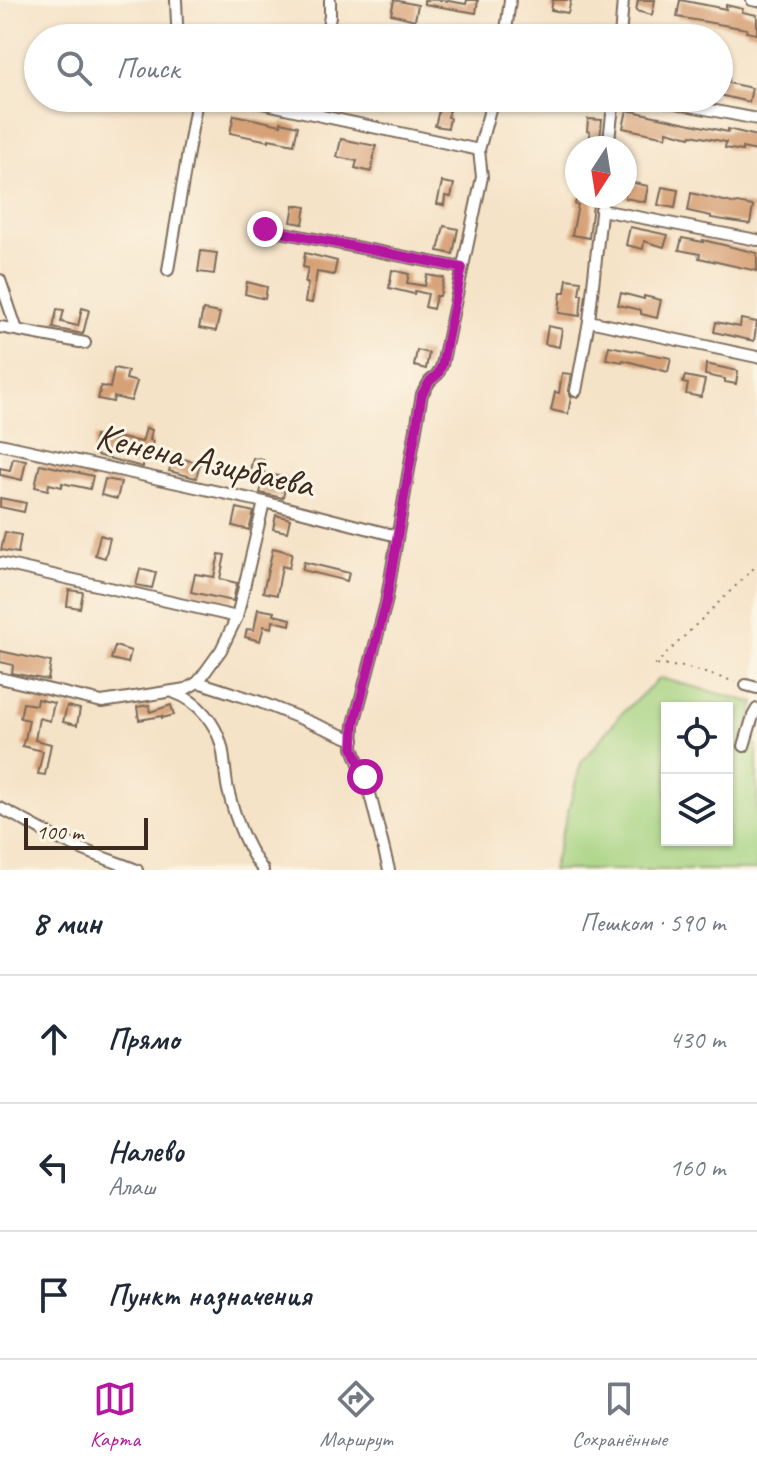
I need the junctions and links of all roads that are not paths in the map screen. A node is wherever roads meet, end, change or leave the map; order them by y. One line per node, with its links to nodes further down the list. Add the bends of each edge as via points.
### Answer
1 (176, 0): 5 (street)
2 (330, 0): 6 (street)
3 (510, 0): 7 (street)
4 (623, 0): 8 (street)
5 (177, 24)
6 (329, 24)
7 (507, 24)
8 (621, 24)
9 (196, 112): 22 (street)
10 (307, 112): 14 (street)
11 (489, 112): 17 (street)
12 (612, 112): 16 (street)
13 (721, 112): 15 (street)
14 (317, 114): 17 (street)
15 (757, 119)
16 (609, 136)
17 (479, 150): 21 (street, via 482,177)
18 (601, 210): 20 (street); 24 (street)
19 (265, 229): 21 (street)
20 (757, 240)
21 (462, 268): 32 (street, via 442,365 422,394)
22 (168, 270)
23 (0, 280): 26 (street)
24 (589, 321): 28 (street); 29 (street)
25 (0, 327): 26 (street)
26 (17, 330): 27 (street)
27 (85, 343)
28 (757, 357)
29 (576, 391)
30 (0, 444): 31 (street, Кенена Азирбаева)
31 (264, 502): 32 (street, Кенена Азирбаева); 34 (street)
32 (397, 536): 39 (street)
33 (0, 563): 34 (street)
34 (237, 617): 36 (street)
35 (0, 678): 37 (street, via 102,702)
36 (198, 682): 37 (street); 39 (street)
37 (171, 692): 43 (street, via 189,698 206,715 221,744 236,815)
38 (757, 709): 40 (street)
39 (354, 740): 44 (street)
40 (744, 746)
41 (0, 808): 42 (street, via 61,840)
42 (137, 870)
43 (263, 870)
44 (389, 870)

